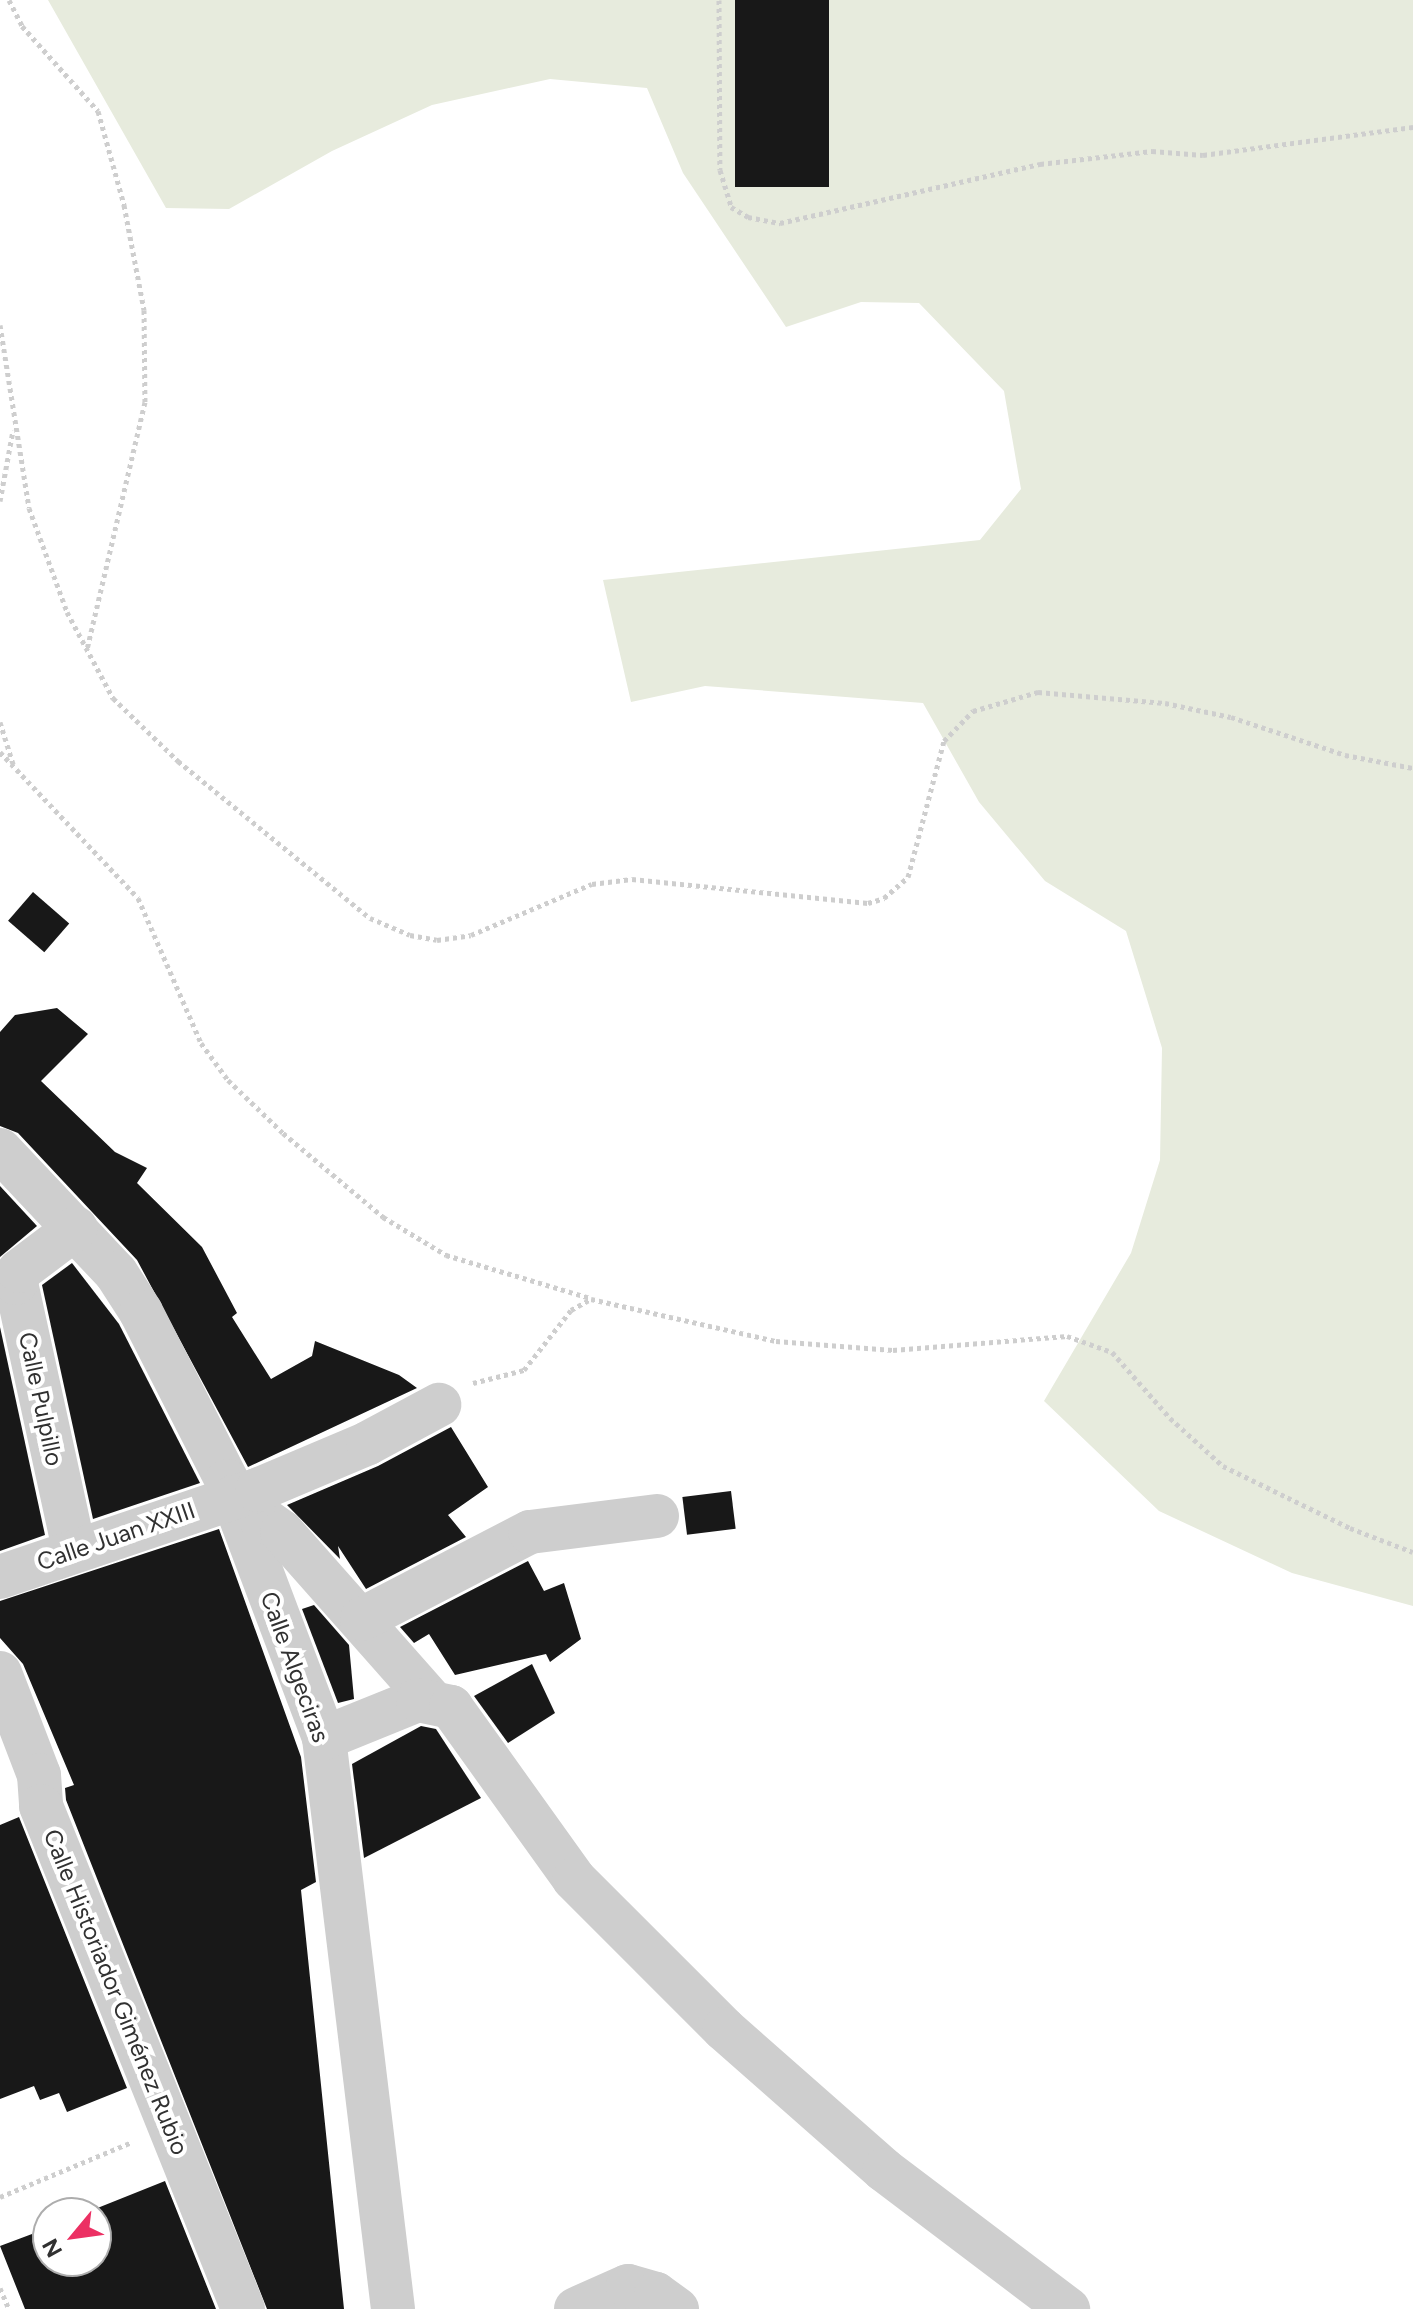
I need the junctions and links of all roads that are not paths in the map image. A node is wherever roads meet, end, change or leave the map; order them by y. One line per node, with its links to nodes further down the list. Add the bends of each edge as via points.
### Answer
1 (0, 1150): 2 (street, Calle Algeciras)
2 (76, 1228): 4 (street, Calle Algeciras, via 116,1273 141,1312); 6 (street, Calle Pulpillo, via 19,1271 16,1283)
3 (439, 1405): 4 (street, Calle Juan XXIII, via 368,1443)
4 (233, 1497): 6 (street, Calle Juan XXIII); 8 (street, via 282,1532); 11 (street, Calle Algeciras)
5 (657, 1516): 8 (street, via 566,1532 530,1532)
6 (74, 1549): 7 (street, Calle Juan XXIII)
7 (0, 1577)
8 (362, 1619): 10 (street)
9 (0, 1673): 12 (street, Calle Historiador Giménez Rubio, via 39,1775 41,1806)
10 (430, 1699): 11 (street); 16 (street, via 443,1702 464,1721 574,1879 724,2029 884,2170)
11 (324, 1738): 13 (street, Calle Algeciras)
12 (243, 2309)
13 (393, 2309)
14 (576, 2309): 15 (street, via 628,2286 656,2294)
15 (677, 2309)
16 (1068, 2309)

